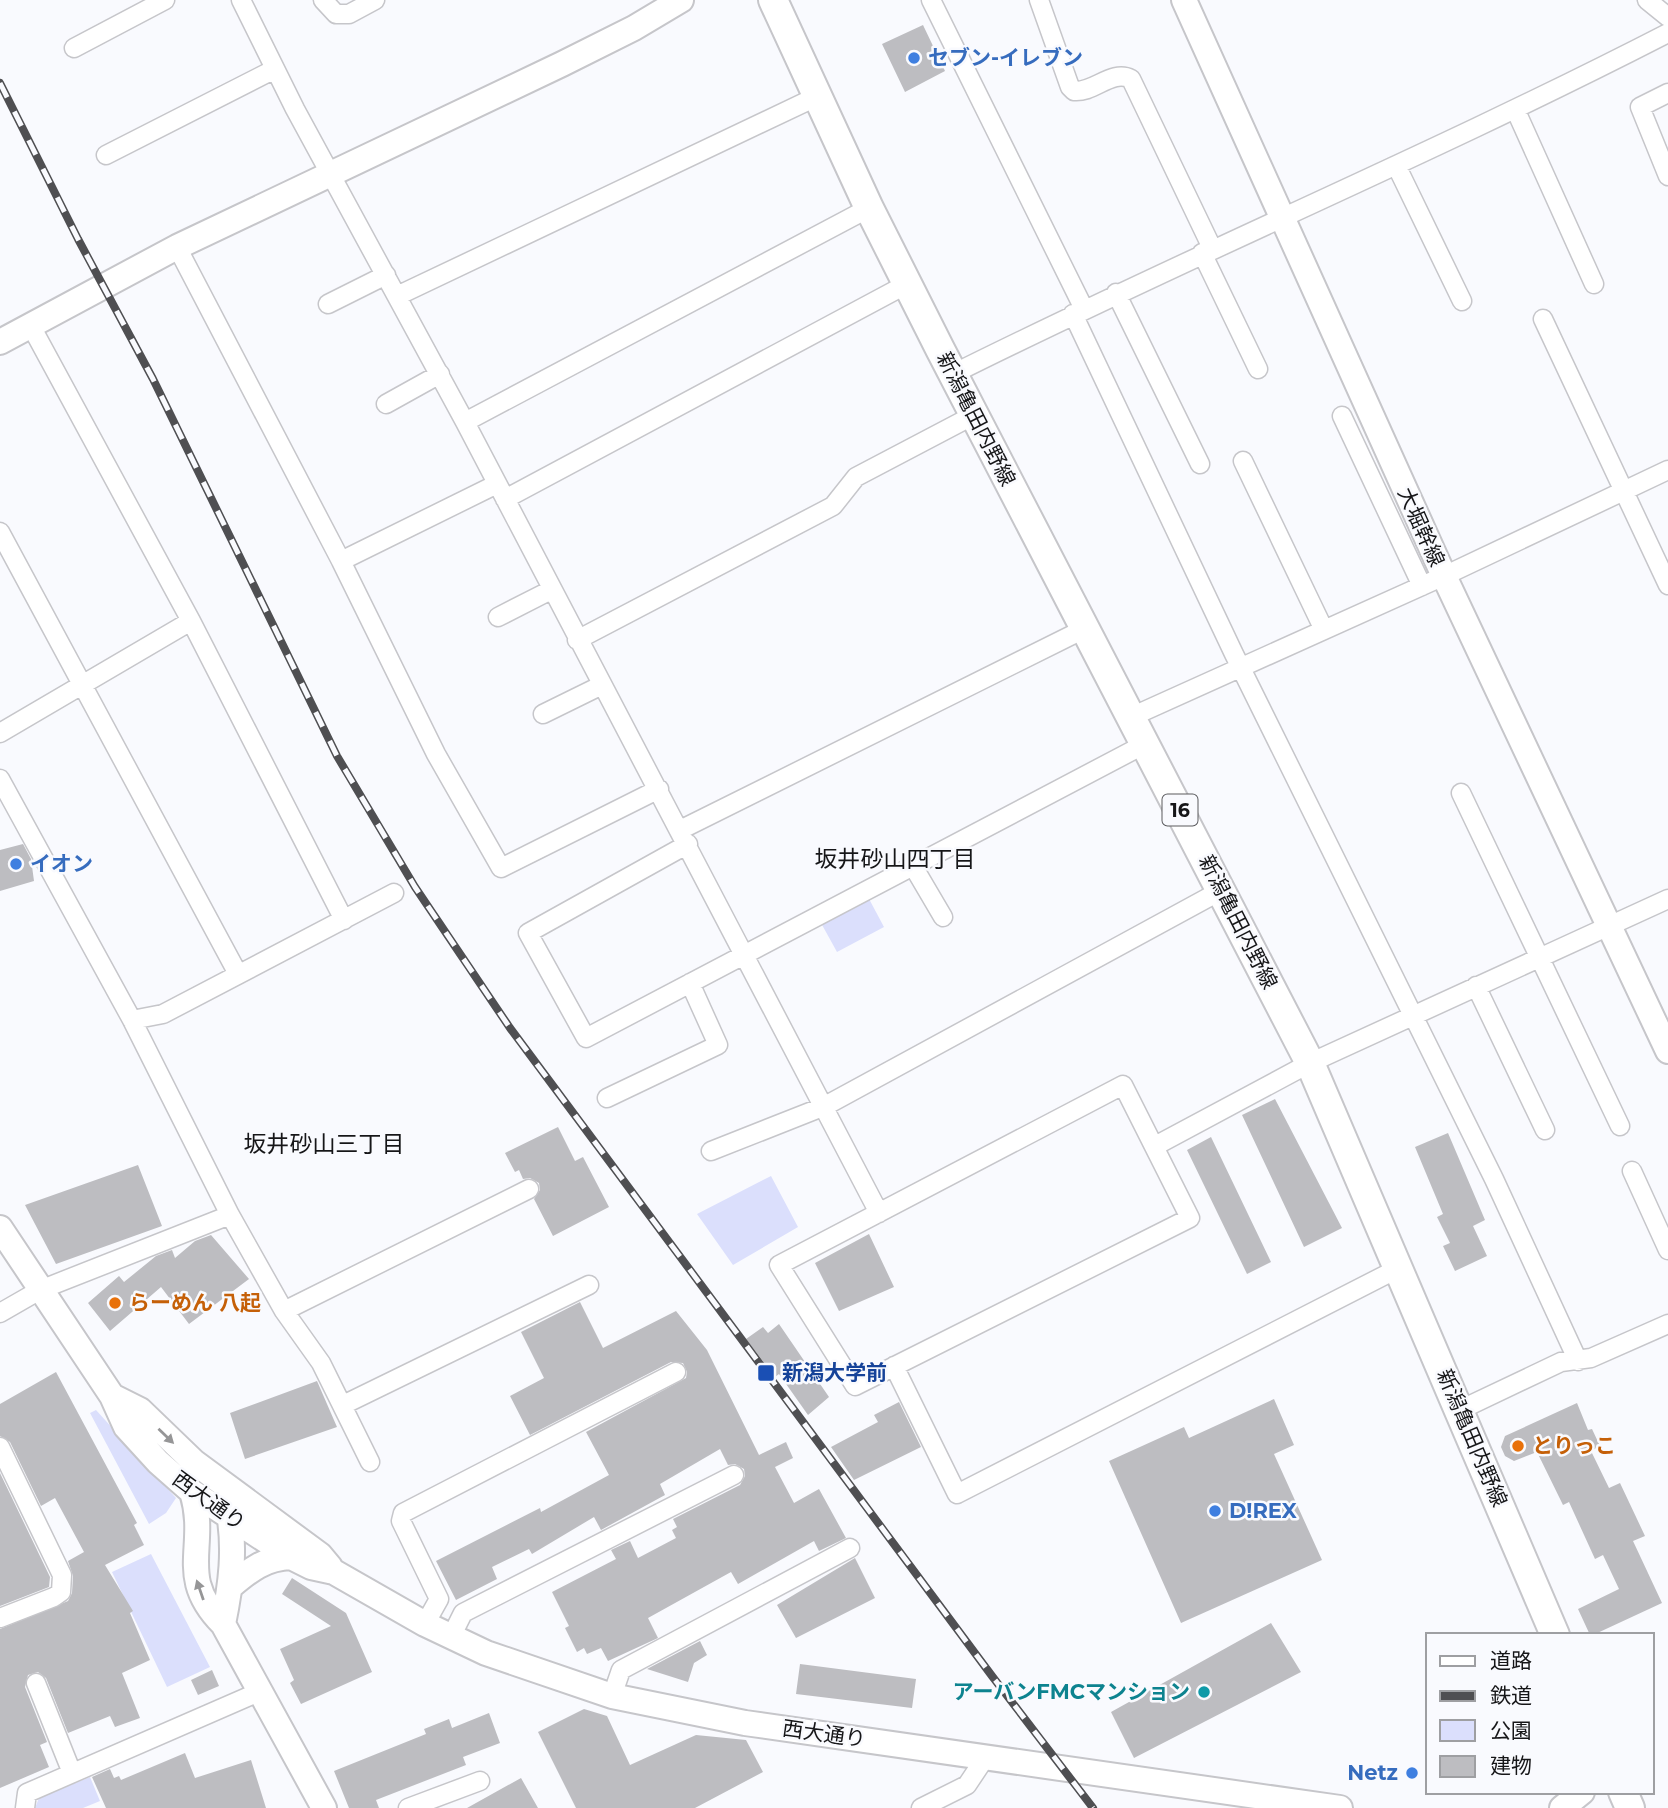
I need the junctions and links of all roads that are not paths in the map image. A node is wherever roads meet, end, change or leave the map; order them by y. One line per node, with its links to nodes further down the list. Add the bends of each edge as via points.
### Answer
1 (165, 0): 13 (street)
2 (241, 0): 14 (street)
3 (323, 0): 4 (street, via 336,14 349,14)
4 (376, 0)
5 (681, 0): 20 (street, via 635,28)
6 (774, 0): 16 (main road, 新潟亀田内野線 / 16)
7 (931, 0): 33 (street)
8 (1039, 0): 25 (street, via 1074,91 1117,76 1131,79)
9 (1184, 0): 23 (street, 大堀幹線)
10 (1647, 0): 11 (street)
11 (1668, 17)
12 (1668, 33): 17 (street)
13 (74, 48)
14 (275, 69): 18 (street); 20 (street)
15 (1668, 93): 21 (street, via 1640,107)
16 (818, 96): 22 (main road, 新潟亀田内野線 / 16); 30 (street)
17 (1516, 111): 19 (street); 28 (street)
18 (106, 155)
19 (1397, 167): 23 (street); 31 (street)
20 (331, 173): 24 (street); 26 (street)
21 (1668, 176)
22 (869, 208): 27 (main road, 新潟亀田内野線 / 16); 43 (street)
23 (1280, 218): 25 (street); 51 (street, 大堀幹線)
24 (177, 247): 35 (street); 50 (street)
25 (1207, 251): 29 (street); 37 (street)
26 (386, 275): 30 (street); 32 (street)
27 (907, 284): 39 (main road, 新潟亀田内野線 / 16); 47 (street)
28 (1594, 284)
29 (1116, 293): 33 (street); 45 (street)
30 (397, 296): 38 (street)
31 (1462, 301)
32 (328, 304)
33 (1078, 312): 39 (street); 59 (street)
34 (1543, 319): 48 (street)
35 (31, 326): 36 (street); 55 (street)
36 (0, 342)
37 (1258, 369)
38 (440, 374): 40 (street); 43 (street)
39 (953, 374): 41 (main road, 新潟亀田内野線 / 16)
40 (386, 404)
41 (974, 415): 56 (main road, 新潟亀田内野線 / 16); 58 (street, via 856,477 833,506)
42 (1342, 416): 51 (street)
43 (465, 422): 47 (street)
44 (1243, 461): 57 (street)
45 (1200, 464)
46 (1668, 470): 48 (street)
47 (501, 491): 50 (street); 53 (street)
48 (1624, 491): 51 (street); 52 (street)
49 (0, 531): 60 (street)
50 (341, 561): 67 (street, via 436,754 501,869)
51 (1433, 581): 57 (street); 76 (street, 大堀幹線)
52 (1668, 585)
53 (551, 590): 54 (street); 58 (street)
54 (498, 617)
55 (191, 621): 60 (street); 75 (street)
56 (1084, 629): 63 (main road, 新潟亀田内野線 / 16); 69 (street)
57 (1324, 630): 59 (street)
58 (577, 640): 61 (street)
59 (1243, 666): 63 (street); 82 (street)
60 (82, 685): 64 (street); 79 (street)
61 (601, 685): 62 (street); 67 (street)
62 (543, 713)
63 (1131, 717): 65 (main road, 新潟亀田内野線 / 16)
64 (0, 733)
65 (1145, 744): 70 (street); 71 (main road, 新潟亀田内野線 / 16)
66 (0, 779): 83 (street)
67 (659, 789): 69 (street)
68 (1461, 793): 78 (street)
69 (684, 837): 77 (street); 80 (street, via 528,933 586,1038)
70 (913, 866): 74 (street); 77 (street)
71 (1222, 890): 85 (main road, 新潟亀田内野線 / 16); 87 (street)
72 (394, 893): 75 (street)
73 (1668, 899): 76 (street)
74 (943, 917)
75 (344, 919): 79 (street)
76 (1610, 926): 78 (street); 84 (street, 大堀幹線)
77 (746, 954): 80 (street); 87 (street)
78 (1540, 957): 81 (street); 88 (street)
79 (238, 974): 83 (street, via 163,1014)
80 (690, 984): 86 (street, via 718,1045)
81 (1476, 986): 82 (street); 89 (street)
82 (1414, 1015): 85 (street); 104 (street)
83 (132, 1020): 95 (street)
84 (1668, 1051)
85 (1310, 1063): 90 (street); 98 (main road, 新潟亀田内野線 / 16)
86 (607, 1098)
87 (825, 1106): 91 (street); 94 (street)
88 (1620, 1126)
89 (1545, 1130)
90 (1155, 1146): 94 (street, via 1123,1086); 105 (street, via 1190,1218)
91 (711, 1151)
92 (1632, 1171): 97 (street)
93 (528, 1189): 101 (street)
94 (879, 1213): 105 (street, via 779,1265 855,1386)
95 (230, 1214): 100 (street); 101 (street)
96 (0, 1228): 100 (street, 西大通り)
97 (1668, 1250)
98 (1398, 1269): 105 (street, via 957,1493); 109 (main road, 新潟亀田内野線 / 16)
99 (589, 1285): 108 (street)
100 (40, 1290): 102 (street); 107 (street, 西大通り)
101 (284, 1311): 108 (street, via 321,1363)
102 (0, 1313)
103 (1668, 1324): 104 (street)
104 (1578, 1361): 109 (street, via 1561,1362)
105 (894, 1366)
106 (676, 1372): 124 (street, via 403,1513 401,1521 439,1599)
107 (112, 1396): 113 (street, 西大通り, one-way to 113, via 140,1410); 114 (street, 西大通り, via 126,1427)
108 (343, 1405): 111 (street)
109 (1460, 1410): 125 (main road, 新潟亀田内野線 / 16)
110 (0, 1447): 122 (street, via 63,1584 54,1598)
111 (370, 1462)
112 (734, 1475): 126 (street, via 463,1613)
113 (219, 1481): 115 (street, 西大通り); 116 (street)
114 (192, 1492): 116 (street, 西大通り); 118 (street, via 198,1523)
115 (262, 1514): 116 (street); 120 (street, 西大通り, via 320,1555)
116 (229, 1518): 118 (street); 119 (street, 西大通り); 121 (street)
117 (850, 1548): 129 (street, via 621,1670)
118 (196, 1549): 123 (street, one-way to 118, via 206,1608 196,1586)
119 (291, 1557): 120 (street, 西大通り); 121 (street, via 252,1568)
120 (334, 1572): 124 (street, 西大通り)
121 (231, 1586): 123 (street)
122 (0, 1618)
123 (223, 1624): 128 (street)
124 (425, 1624): 126 (street, 西大通り)
125 (1554, 1633)
126 (451, 1637): 129 (street, 西大通り, via 523,1668)
127 (36, 1684): 131 (street)
128 (259, 1692): 131 (street); 135 (street)
129 (612, 1696): 130 (street, 西大通り, via 746,1723)
130 (985, 1758): 137 (street, via 967,1785); 138 (street, 西大通り)
131 (72, 1773): 134 (street, via 27,1793)
132 (480, 1781): 136 (street)
133 (1580, 1794): 139 (street)
134 (25, 1808)
135 (324, 1808)
136 (408, 1808)
137 (921, 1808)
138 (1340, 1808)
139 (1562, 1808)

